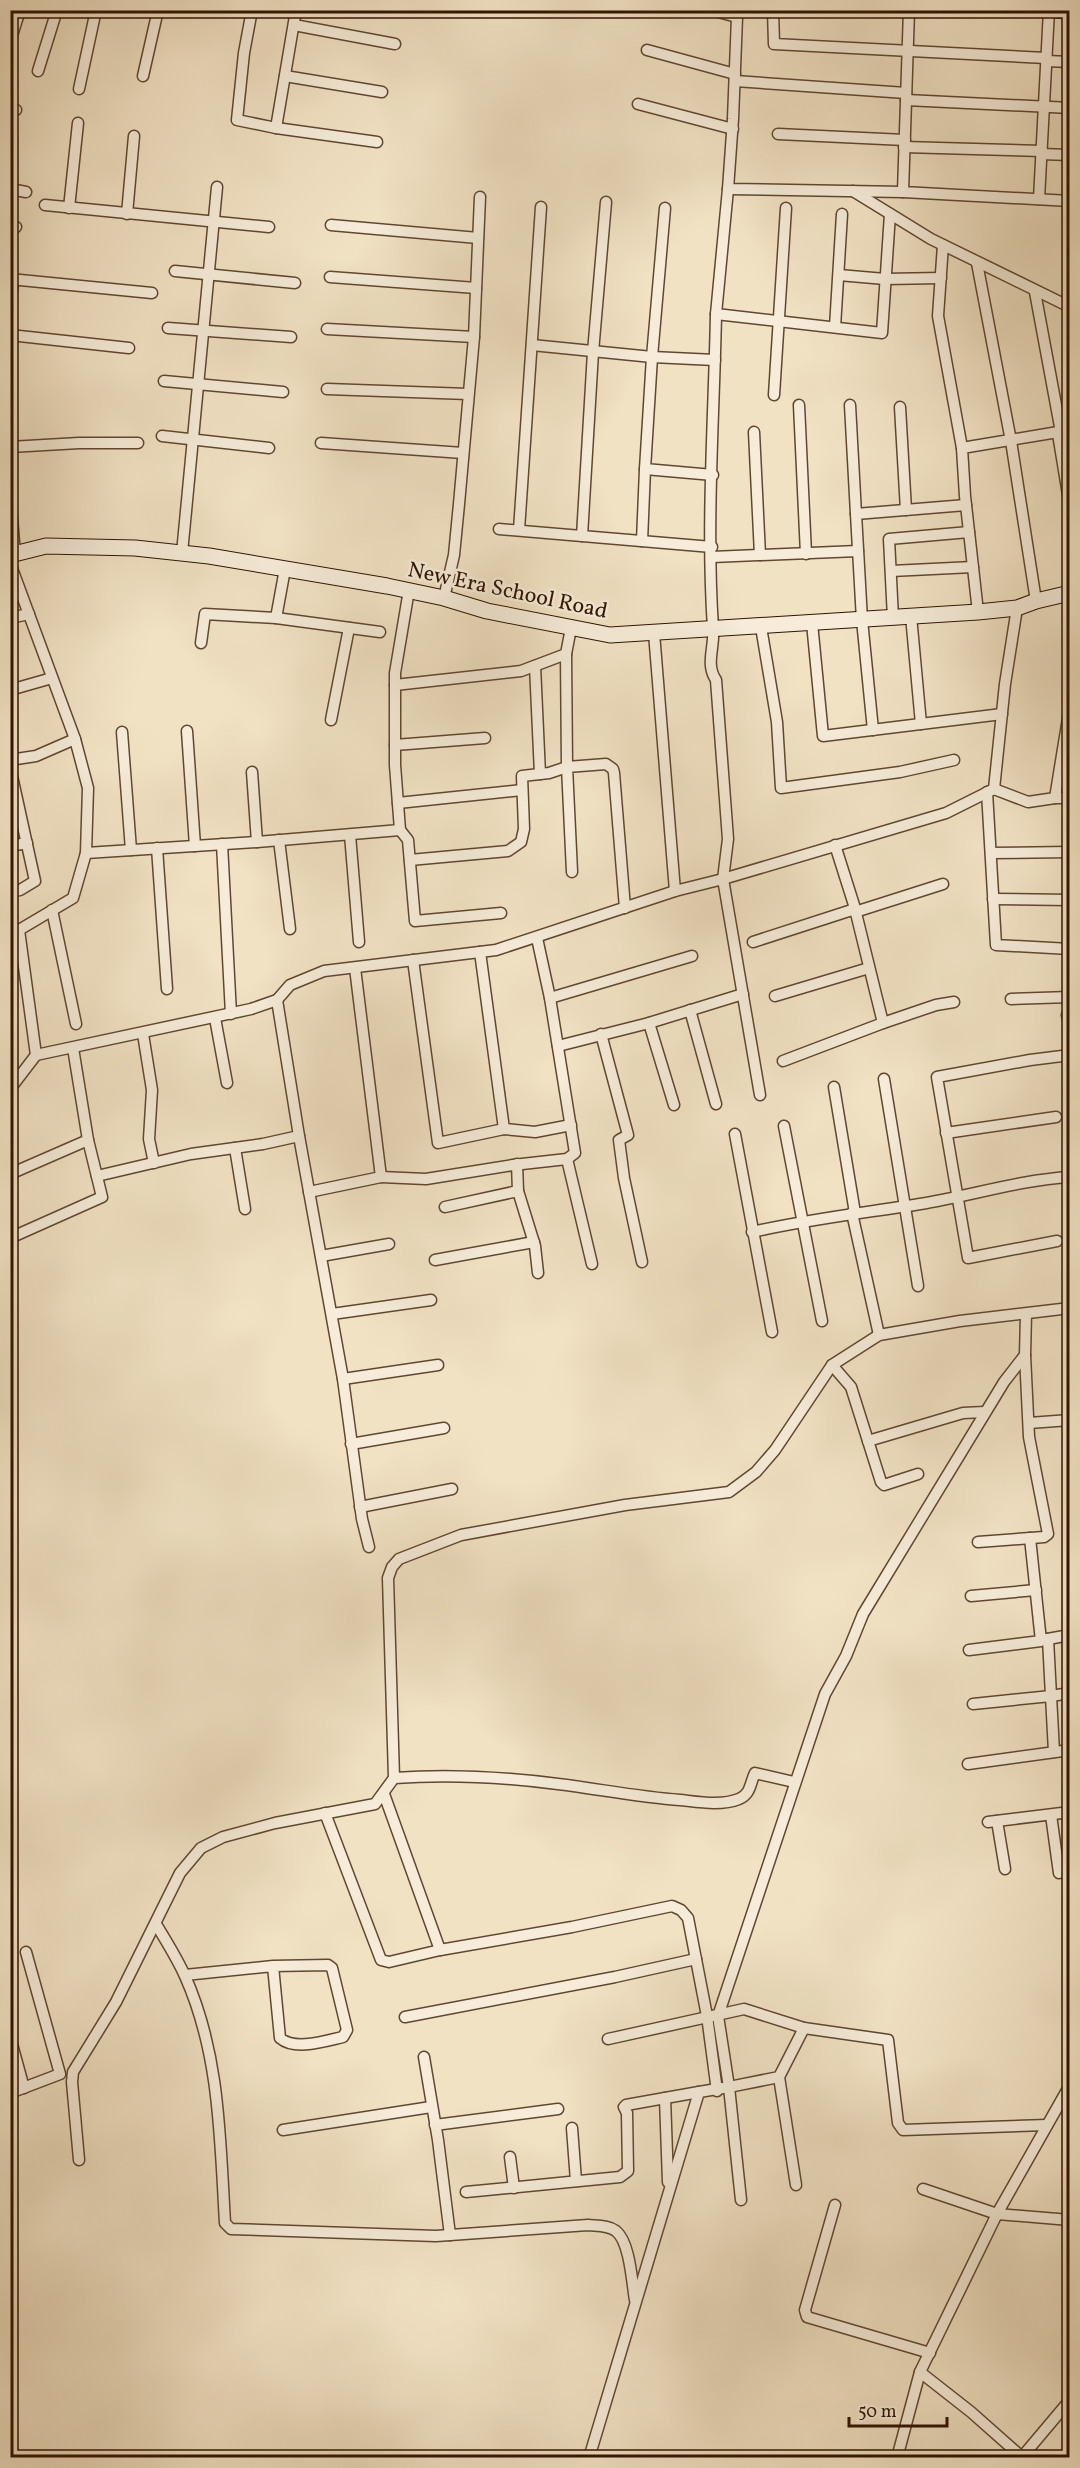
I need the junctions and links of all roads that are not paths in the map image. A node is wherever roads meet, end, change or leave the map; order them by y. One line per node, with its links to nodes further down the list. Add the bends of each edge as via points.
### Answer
1 (20, 10): 13 (street)
2 (57, 10): 20 (street)
3 (96, 10): 24 (street)
4 (158, 10): 21 (street)
5 (252, 10): 31 (street, via 237,120)
6 (296, 10): 12 (street)
7 (711, 10): 23 (street, via 737,16)
8 (773, 10): 17 (street, via 774,44)
9 (909, 10): 17 (street)
10 (1049, 11): 11 (street); 18 (street)
11 (1070, 13)
12 (294, 25): 15 (street); 22 (street)
13 (13, 26): 14 (street)
14 (10, 42)
15 (395, 44)
16 (647, 50): 23 (street)
17 (909, 51): 18 (street); 26 (street)
18 (1046, 60): 19 (street); 28 (street)
19 (1070, 62)
20 (38, 71)
21 (143, 76)
22 (285, 76): 25 (street); 31 (street)
23 (735, 78): 26 (street); 32 (street)
24 (79, 89)
25 (382, 92)
26 (906, 96): 28 (street); 36 (street)
27 (638, 104): 32 (street)
28 (1044, 106): 29 (street); 37 (street)
29 (1070, 108)
30 (78, 123): 51 (street)
31 (276, 128): 35 (street)
32 (733, 129): 41 (street)
33 (778, 134): 36 (street)
34 (134, 136): 54 (street)
35 (377, 142)
36 (904, 143): 37 (street); 44 (street)
37 (1042, 153): 38 (street); 46 (street)
38 (1070, 155)
39 (217, 187): 57 (street)
40 (10, 189): 43 (street)
41 (728, 189): 42 (street); 76 (street)
42 (853, 191): 44 (street); 56 (street)
43 (26, 192)
44 (903, 192): 46 (street)
45 (480, 197): 60 (street)
46 (1039, 199): 47 (street)
47 (1070, 201)
48 (606, 202): 87 (street)
49 (45, 205): 51 (street)
50 (540, 207): 85 (street)
51 (69, 208): 54 (street)
52 (665, 208): 88 (street)
53 (786, 208): 77 (street)
54 (128, 214): 57 (street)
55 (842, 214): 65 (street)
56 (890, 214): 61 (street); 68 (street)
57 (214, 221): 59 (street); 64 (street)
58 (331, 225): 60 (street)
59 (269, 226)
60 (478, 238): 71 (street)
61 (943, 245): 62 (street); 67 (street)
62 (977, 263): 72 (street); 103 (street)
63 (174, 271): 64 (street)
64 (208, 274): 70 (street); 81 (street)
65 (839, 275): 68 (street); 78 (street)
66 (330, 277): 71 (street)
67 (941, 278): 68 (street); 108 (street, via 938,316)
68 (885, 279): 78 (street, via 882,333)
69 (12, 280): 73 (street); 74 (street)
70 (295, 283)
71 (476, 288): 84 (street)
72 (1035, 292): 75 (street); 100 (street)
73 (152, 294)
74 (10, 299)
75 (1070, 307)
76 (716, 314): 77 (street); 89 (street)
77 (778, 321): 78 (street); 95 (street)
78 (835, 327)
79 (168, 328): 81 (street)
80 (327, 329): 84 (street)
81 (203, 331): 83 (street); 91 (street)
82 (10, 335): 86 (street)
83 (291, 337)
84 (474, 337): 94 (street)
85 (532, 345): 87 (street); 118 (street)
86 (129, 348)
87 (593, 352): 88 (street); 120 (street)
88 (651, 357): 89 (street); 110 (street)
89 (716, 360): 111 (street)
90 (164, 381): 91 (street)
91 (198, 385): 93 (street); 102 (street)
92 (327, 388): 94 (street)
93 (283, 392)
94 (468, 394): 109 (street)
95 (774, 395)
96 (799, 405): 125 (street)
97 (850, 405): 116 (street)
98 (900, 407): 115 (street)
99 (754, 432): 126 (street)
100 (1063, 432): 103 (street); 114 (street)
101 (162, 436): 102 (street)
102 (193, 440): 107 (street); 124 (street)
103 (1011, 441): 108 (street); 134 (street)
104 (138, 442): 106 (street)
105 (321, 443): 109 (street)
106 (10, 447)
107 (269, 448)
108 (962, 448): 113 (street)
109 (463, 453): 133 (street, via 454,555)
110 (645, 469): 111 (street); 121 (street)
111 (713, 475): 123 (street)
112 (10, 494): 127 (street)
113 (966, 505): 115 (street); 119 (street)
114 (1070, 507)
115 (906, 510): 116 (street)
116 (856, 514): 122 (street)
117 (499, 529): 118 (street)
118 (519, 530): 120 (street)
119 (969, 532): 128 (street); 130 (street, via 889,539)
120 (582, 536): 121 (street)
121 (642, 541): 123 (street)
122 (858, 551): 125 (street); 142 (street)
123 (712, 552): 126 (street); 147 (street)
124 (182, 553): 127 (street, New Era School Road, via 46,546); 129 (street, New Era School Road)
125 (806, 554): 126 (street)
126 (760, 555)
127 (12, 558): 137 (street)
128 (973, 567): 130 (street); 136 (street)
129 (285, 569): 131 (street, New Era School Road); 140 (street)
130 (891, 571): 141 (street)
131 (409, 590): 133 (street, New Era School Road); 154 (street)
132 (1070, 593): 134 (street, New Era School Road)
133 (444, 598): 146 (street, New Era School Road)
134 (1036, 601): 135 (street, New Era School Road)
135 (1017, 608): 136 (street, New Era School Road); 157 (street)
136 (978, 612): 138 (street, New Era School Road)
137 (29, 614): 139 (street); 153 (street)
138 (911, 616): 141 (street, New Era School Road); 159 (street)
139 (10, 618)
140 (276, 618): 145 (street); 150 (street, via 206,614)
141 (893, 618): 142 (street, New Era School Road)
142 (862, 620): 143 (street, New Era School Road); 160 (street)
143 (812, 623): 144 (street, New Era School Road); 160 (street, via 823,736)
144 (761, 627): 147 (street, New Era School Road); 168 (street, via 777,722 781,788)
145 (350, 628): 148 (street); 158 (street)
146 (571, 628): 149 (street, New Era School Road, via 610,635); 151 (street)
147 (714, 630): 149 (street, New Era School Road); 195 (street, via 709,671 716,680 727,828)
148 (380, 632)
149 (654, 633): 197 (street)
150 (201, 643)
151 (566, 654): 152 (street); 170 (street)
152 (535, 666): 154 (street, via 521,671); 172 (street)
153 (52, 678): 155 (street); 164 (street)
154 (395, 685): 165 (street)
155 (10, 690)
156 (1070, 706): 166 (street)
157 (1002, 714): 159 (street); 174 (street)
158 (331, 720)
159 (921, 724): 160 (street)
160 (873, 730)
161 (187, 731): 187 (street)
162 (122, 732): 189 (street)
163 (485, 738): 165 (street)
164 (75, 739): 167 (street, via 36,756); 191 (street, via 88,788)
165 (395, 745): 178 (street)
166 (1066, 747): 175 (street)
167 (10, 760)
168 (954, 760)
169 (10, 767): 177 (street)
170 (567, 767): 172 (street); 194 (street); 201 (street, via 600,763 613,769)
171 (252, 772): 182 (street)
172 (540, 774): 173 (street, via 522,776)
173 (522, 790): 178 (street); 193 (street, via 524,829 517,846 508,851)
174 (991, 790): 175 (street, via 1028,802); 185 (street, via 946,813); 192 (street)
175 (1056, 798): 176 (street)
176 (1070, 798)
177 (14, 800): 183 (street)
178 (398, 803): 179 (street)
179 (400, 830): 180 (street); 193 (street, via 408,840)
180 (350, 835): 181 (street); 208 (street)
181 (279, 840): 182 (street); 205 (street)
182 (257, 842): 184 (street)
183 (27, 843): 186 (street); 198 (street, via 35,881)
184 (222, 844): 187 (street); 225 (street)
185 (835, 845): 195 (street); 203 (street)
186 (10, 846)
187 (195, 846): 188 (street)
188 (157, 848): 189 (street); 216 (street)
189 (132, 850): 191 (street)
190 (1070, 852): 192 (street)
191 (86, 853): 202 (street, via 73,898)
192 (991, 853): 199 (street)
193 (410, 860): 204 (street, via 415,921)
194 (572, 872)
195 (723, 879): 197 (street); 217 (street)
196 (943, 884): 203 (street)
197 (675, 891): 201 (street)
198 (10, 892)
199 (993, 899): 200 (street); 210 (street, via 996,945)
200 (1070, 900)
201 (625, 908): 207 (street)
202 (52, 910): 206 (street); 230 (street)
203 (855, 911): 209 (street); 215 (street)
204 (501, 913)
205 (290, 929)
206 (15, 931): 236 (street)
207 (537, 938): 211 (street); 220 (street)
208 (358, 942)
209 (753, 942)
210 (1070, 949)
211 (480, 952): 213 (street); 249 (street)
212 (692, 956): 220 (street)
213 (413, 960): 214 (street); 249 (street, via 438,1143)
214 (355, 968): 222 (street, via 316,974 290,985); 260 (street)
215 (869, 968): 218 (street); 229 (street)
216 (168, 989)
217 (743, 994): 224 (street); 243 (street)
218 (775, 996)
219 (1070, 997): 221 (street)
220 (550, 998): 234 (street)
221 (1011, 999)
222 (277, 1000): 225 (street); 252 (street)
223 (954, 1002): 229 (street)
224 (690, 1010): 228 (street); 244 (street)
225 (231, 1014): 227 (street)
226 (1070, 1014): 231 (street)
227 (215, 1018): 232 (street); 240 (street)
228 (649, 1023): 233 (street); 245 (street)
229 (883, 1023): 238 (street)
230 (76, 1024)
231 (1070, 1028)
232 (143, 1034): 235 (street); 256 (street, via 152,1090 149,1138)
233 (601, 1034): 234 (street); 277 (street, via 628,1135 619,1140)
234 (558, 1046): 247 (street)
235 (73, 1048): 236 (street); 253 (street)
236 (36, 1055): 242 (street)
237 (1070, 1055): 250 (street, via 937,1077)
238 (783, 1061)
239 (884, 1079): 265 (street)
240 (227, 1083)
241 (834, 1087): 268 (street)
242 (10, 1089)
243 (760, 1095)
244 (716, 1104)
245 (674, 1105)
246 (1056, 1117): 250 (street)
247 (571, 1125): 249 (street, via 535,1132); 255 (street, via 575,1153)
248 (784, 1126): 269 (street)
249 (504, 1129)
250 (946, 1133): 264 (street)
251 (735, 1134): 270 (street)
252 (299, 1136): 254 (street); 263 (street)
253 (88, 1140): 258 (street); 259 (street)
254 (235, 1148): 256 (street); 267 (street)
255 (567, 1159): 257 (street); 278 (street)
256 (154, 1163): 259 (street)
257 (517, 1164): 260 (street, via 426,1179); 262 (street)
258 (10, 1173)
259 (97, 1176): 271 (street, via 102,1197)
260 (381, 1177): 263 (street)
261 (1070, 1177): 264 (street)
262 (518, 1191): 266 (street); 273 (street)
263 (309, 1192): 275 (street)
264 (957, 1196): 265 (street); 272 (street, via 968,1258)
265 (905, 1206): 268 (street); 280 (street)
266 (445, 1208)
267 (245, 1209)
268 (853, 1213): 269 (street); 287 (street)
269 (802, 1221): 270 (street); 285 (street)
270 (752, 1232): 286 (street)
271 (10, 1238)
272 (1057, 1241)
273 (534, 1242): 276 (street); 279 (street)
274 (389, 1244): 275 (street)
275 (321, 1256): 283 (street)
276 (435, 1260)
277 (642, 1262)
278 (592, 1264)
279 (538, 1273)
280 (918, 1286)
281 (431, 1300): 283 (street)
282 (1070, 1308): 284 (street)
283 (332, 1314): 291 (street)
284 (1026, 1314): 287 (street); 288 (street)
285 (822, 1322)
286 (772, 1332)
287 (879, 1335): 290 (street)
288 (1024, 1354): 292 (street); 294 (street)
289 (438, 1365): 291 (street)
290 (832, 1365): 296 (street, via 851,1386); 315 (street, via 777,1447 756,1472 729,1492 625,1505 461,1535 399,1559 388,1578)
291 (344, 1379): 297 (street)
292 (985, 1412): 296 (street, via 963,1413); 316 (street, via 863,1614 825,1694)
293 (1070, 1420): 294 (street)
294 (1029, 1423): 301 (street, via 1048,1534)
295 (444, 1428): 297 (street)
296 (868, 1441): 298 (street, via 882,1484)
297 (351, 1444): 300 (street)
298 (918, 1474)
299 (452, 1489): 300 (street)
300 (360, 1507): 303 (street)
301 (1030, 1538): 302 (street); 304 (street)
302 (978, 1542)
303 (369, 1547)
304 (1036, 1590): 305 (street); 307 (street)
305 (971, 1596)
306 (1070, 1635): 307 (street)
307 (1045, 1640): 308 (street); 310 (street)
308 (969, 1650)
309 (1070, 1694): 310 (street)
310 (1051, 1696): 311 (street); 313 (street)
311 (973, 1704)
312 (1070, 1750): 313 (street)
313 (1054, 1752): 314 (street)
314 (968, 1764)
315 (394, 1778): 316 (street, via 475,1777 704,1803 740,1798 748,1792 755,1773); 317 (street)
316 (794, 1782): 329 (street)
317 (384, 1794): 319 (street, via 375,1804); 324 (street)
318 (1070, 1812): 320 (street)
319 (325, 1813): 323 (street, via 223,1837 201,1848 180,1873); 324 (street, via 381,1960 389,1962)
320 (1051, 1815): 321 (street, via 992,1822); 322 (street)
321 (1005, 1869)
322 (1059, 1873)
323 (156, 1924): 328 (street); 350 (street, via 116,2002 73,2072)
324 (440, 1950): 326 (street, via 672,1906 688,1918)
325 (26, 1952): 338 (street, via 60,2074)
326 (696, 1959): 329 (street); 330 (street)
327 (273, 1966): 327 (street, via 320,1964 332,1968 347,2030 343,2037 295,2044 280,2038); 328 (street)
328 (185, 1975): 361 (street, via 210,2052 217,2097 225,2223 231,2229)
329 (713, 2016): 331 (street, via 744,2009); 333 (street); 337 (street); 339 (street)
330 (405, 2018)
331 (804, 2028): 335 (street); 346 (street, via 888,2040 898,2123 903,2130)
332 (10, 2037): 338 (street)
333 (608, 2039)
334 (424, 2057): 343 (street)
335 (779, 2077): 337 (street); 352 (street)
336 (1070, 2085): 346 (street)
337 (729, 2087): 339 (street); 357 (street)
338 (24, 2088): 340 (street)
339 (717, 2091): 341 (street)
340 (10, 2092)
341 (699, 2092): 342 (street); 355 (street)
342 (665, 2098): 351 (street, via 624,2107 628,2171 620,2177); 355 (street)
343 (431, 2107): 345 (street); 348 (street)
344 (558, 2109): 345 (street)
345 (435, 2125): 361 (street)
346 (1047, 2125): 359 (street)
347 (572, 2128): 351 (street)
348 (282, 2130)
349 (510, 2157): 353 (street)
350 (79, 2160)
351 (576, 2181): 353 (street)
352 (796, 2185)
353 (514, 2188): 356 (street)
354 (923, 2189): 359 (street)
355 (668, 2191): 362 (street)
356 (466, 2192)
357 (741, 2200)
358 (835, 2205): 363 (street, via 805,2310 807,2317)
359 (997, 2214): 360 (street); 363 (street)
360 (1070, 2220)
361 (450, 2235): 362 (street, via 606,2226 616,2231 624,2243)
362 (636, 2304): 366 (street)
363 (930, 2353): 364 (street)
364 (920, 2372): 367 (street); 368 (street)
365 (1070, 2400): 368 (street)
366 (589, 2457)
367 (897, 2457)
368 (1022, 2457)

